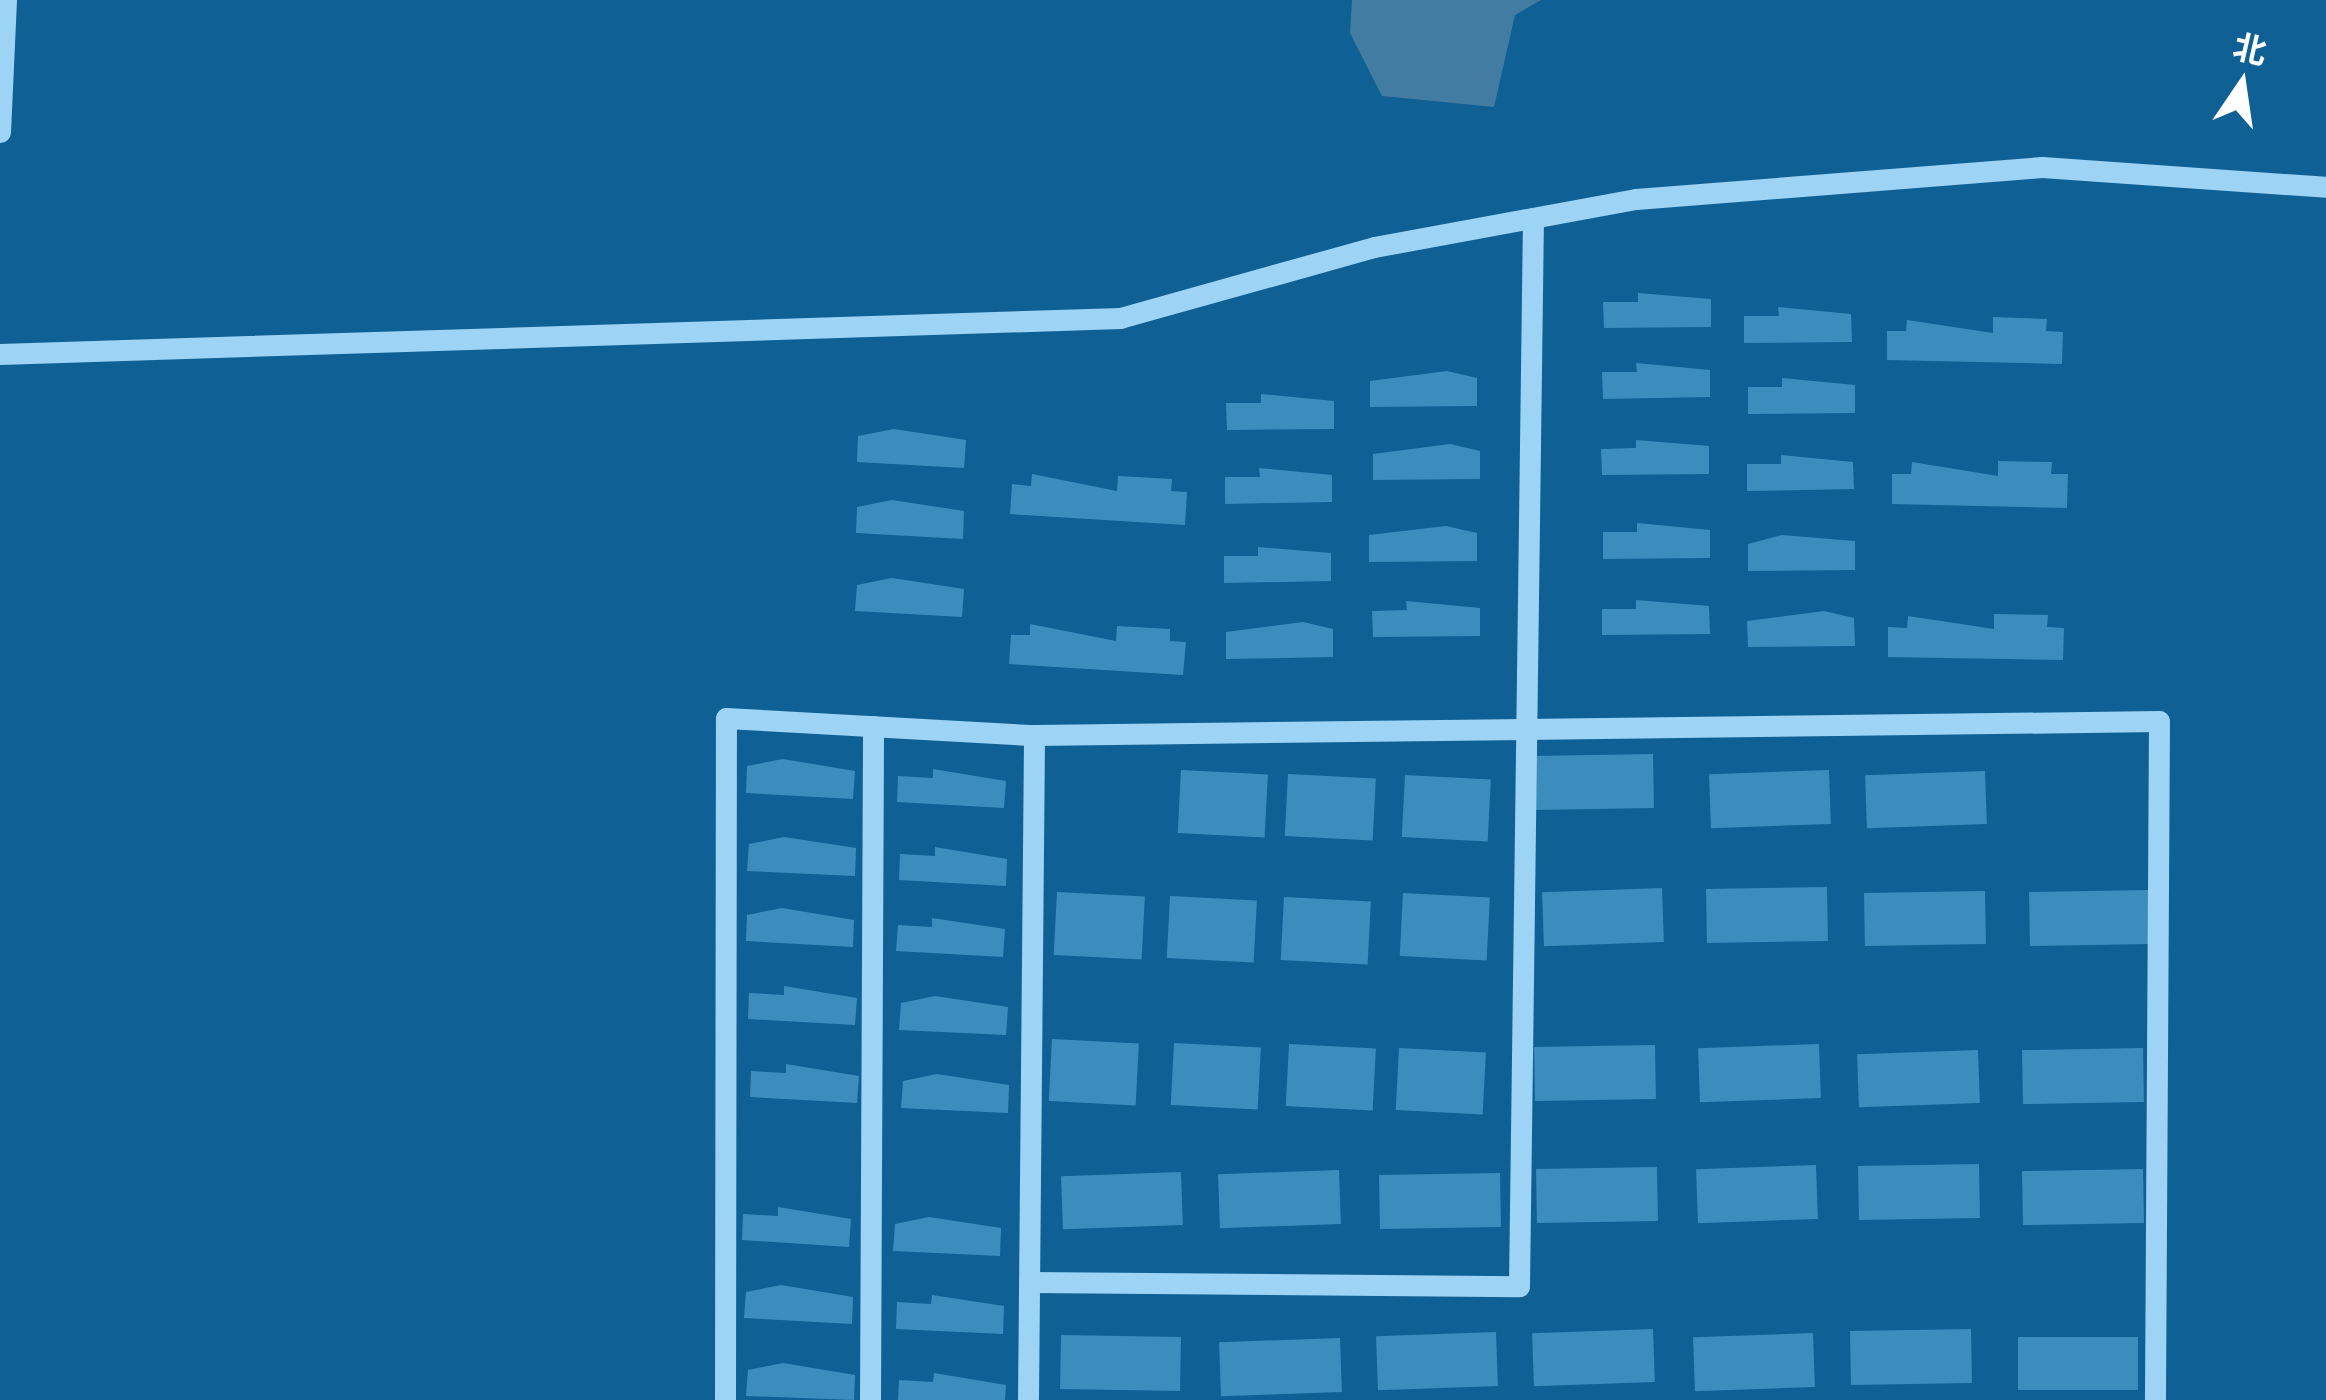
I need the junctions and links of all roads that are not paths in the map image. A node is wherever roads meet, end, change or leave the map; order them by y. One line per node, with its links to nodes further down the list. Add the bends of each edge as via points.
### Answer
1 (6, 0): 2 (street)
2 (0, 132)
3 (2326, 187): 4 (street, via 2042,167)
4 (1534, 218): 5 (street, via 1374,247 1120,318); 8 (street, via 1536,666)
5 (0, 354)
6 (873, 726): 7 (street); 10 (street, via 726,718); 11 (street)
7 (1034, 734): 8 (street); 9 (street)
8 (1521, 735): 9 (street, via 1519,1286); 13 (street, via 2159,721)
9 (1029, 1282): 12 (street)
10 (724, 1400)
11 (870, 1400)
12 (1028, 1400)
13 (2155, 1400)

